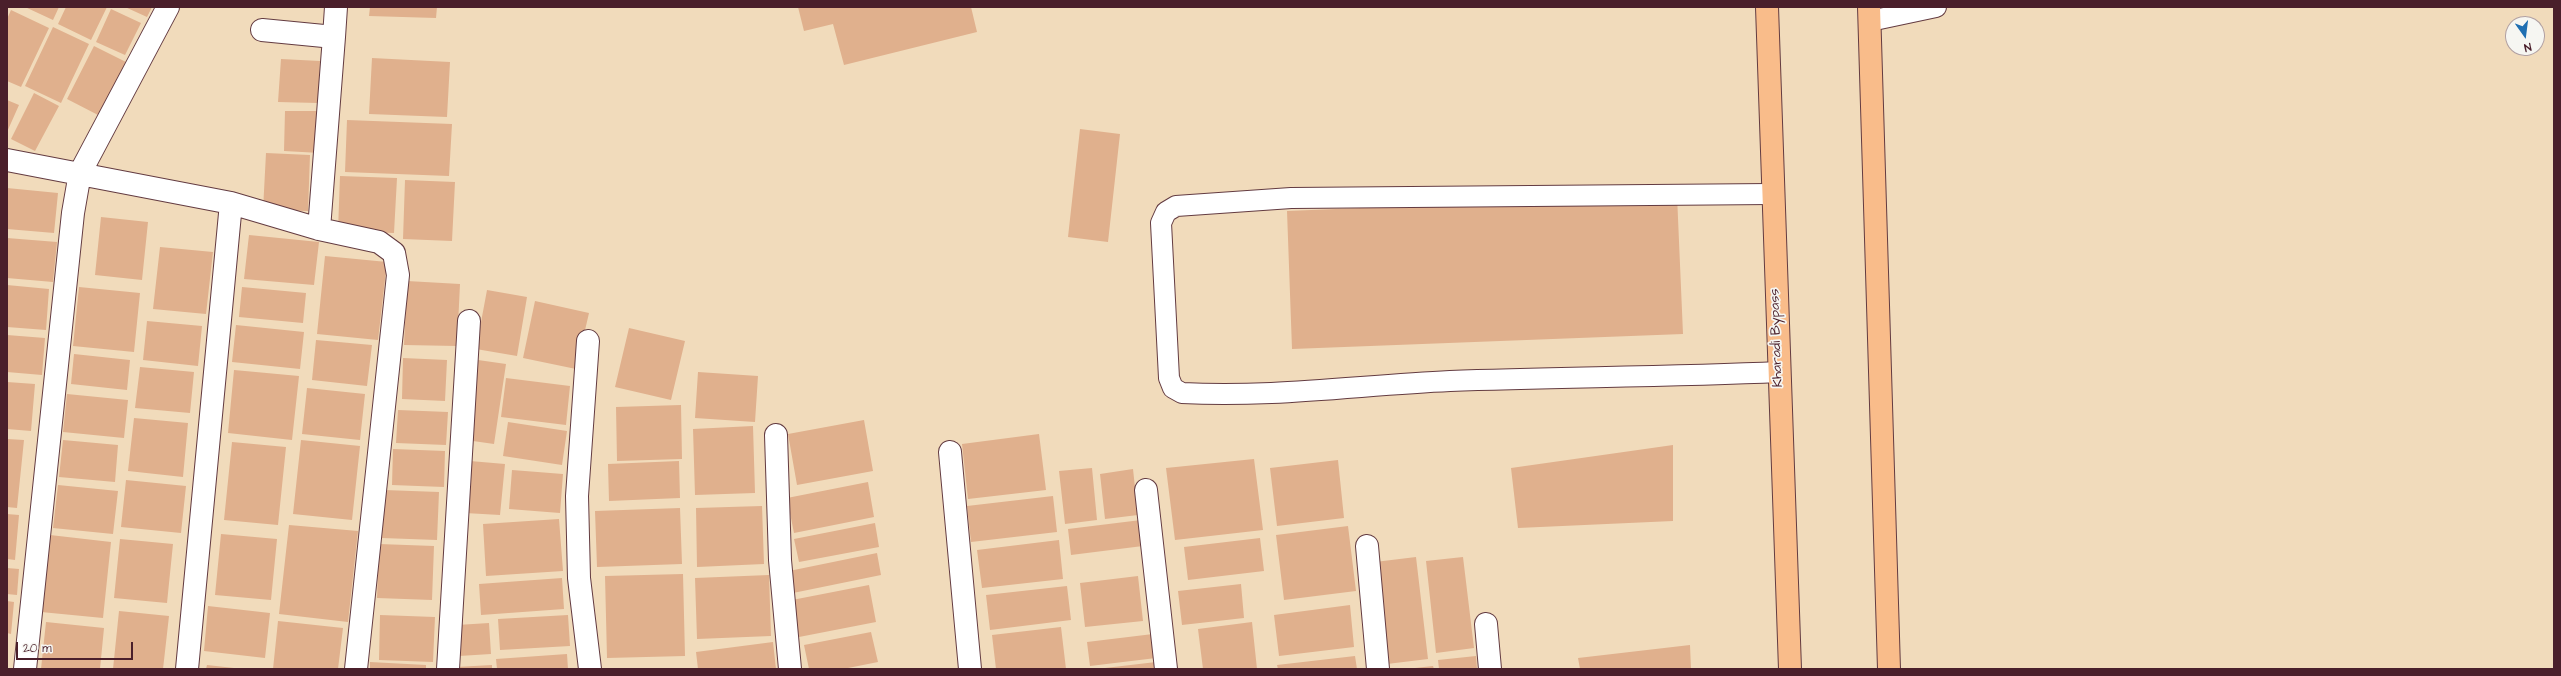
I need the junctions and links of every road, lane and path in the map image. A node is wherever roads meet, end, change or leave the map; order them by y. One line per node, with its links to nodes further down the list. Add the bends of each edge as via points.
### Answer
1 (168, 7): 9 (street)
2 (336, 7): 7 (street)
3 (1766, 7): 10 (highway, Kharadi Bypass)
4 (1936, 7): 5 (lane)
5 (1870, 14): 32 (highway)
6 (262, 30): 7 (street)
7 (334, 37): 12 (street)
8 (7, 160): 9 (street)
9 (80, 173): 11 (street); 21 (street, via 72,221)
10 (1771, 194): 15 (highway, Kharadi Bypass); 15 (lane, via 1291,198 1176,206 1166,212 1161,223 1169,378 1173,388 1182,393 1268,392 1449,381 1673,377)
11 (231, 203): 12 (street); 22 (street)
12 (318, 229): 23 (street, via 379,242 394,253 398,275)
13 (469, 321): 24 (street)
14 (588, 342): 25 (street, via 577,496 579,578)
15 (1779, 372): 31 (highway, Kharadi Bypass)
16 (776, 435): 26 (street, via 780,560)
17 (950, 452): 27 (street)
18 (1146, 490): 28 (street)
19 (1367, 546): 29 (street)
20 (1486, 624): 30 (street)
21 (24, 669)
22 (187, 669)
23 (356, 669)
24 (448, 669)
25 (590, 669)
26 (790, 669)
27 (970, 669)
28 (1166, 669)
29 (1378, 669)
30 (1490, 669)
31 (1790, 669)
32 (1889, 669)

